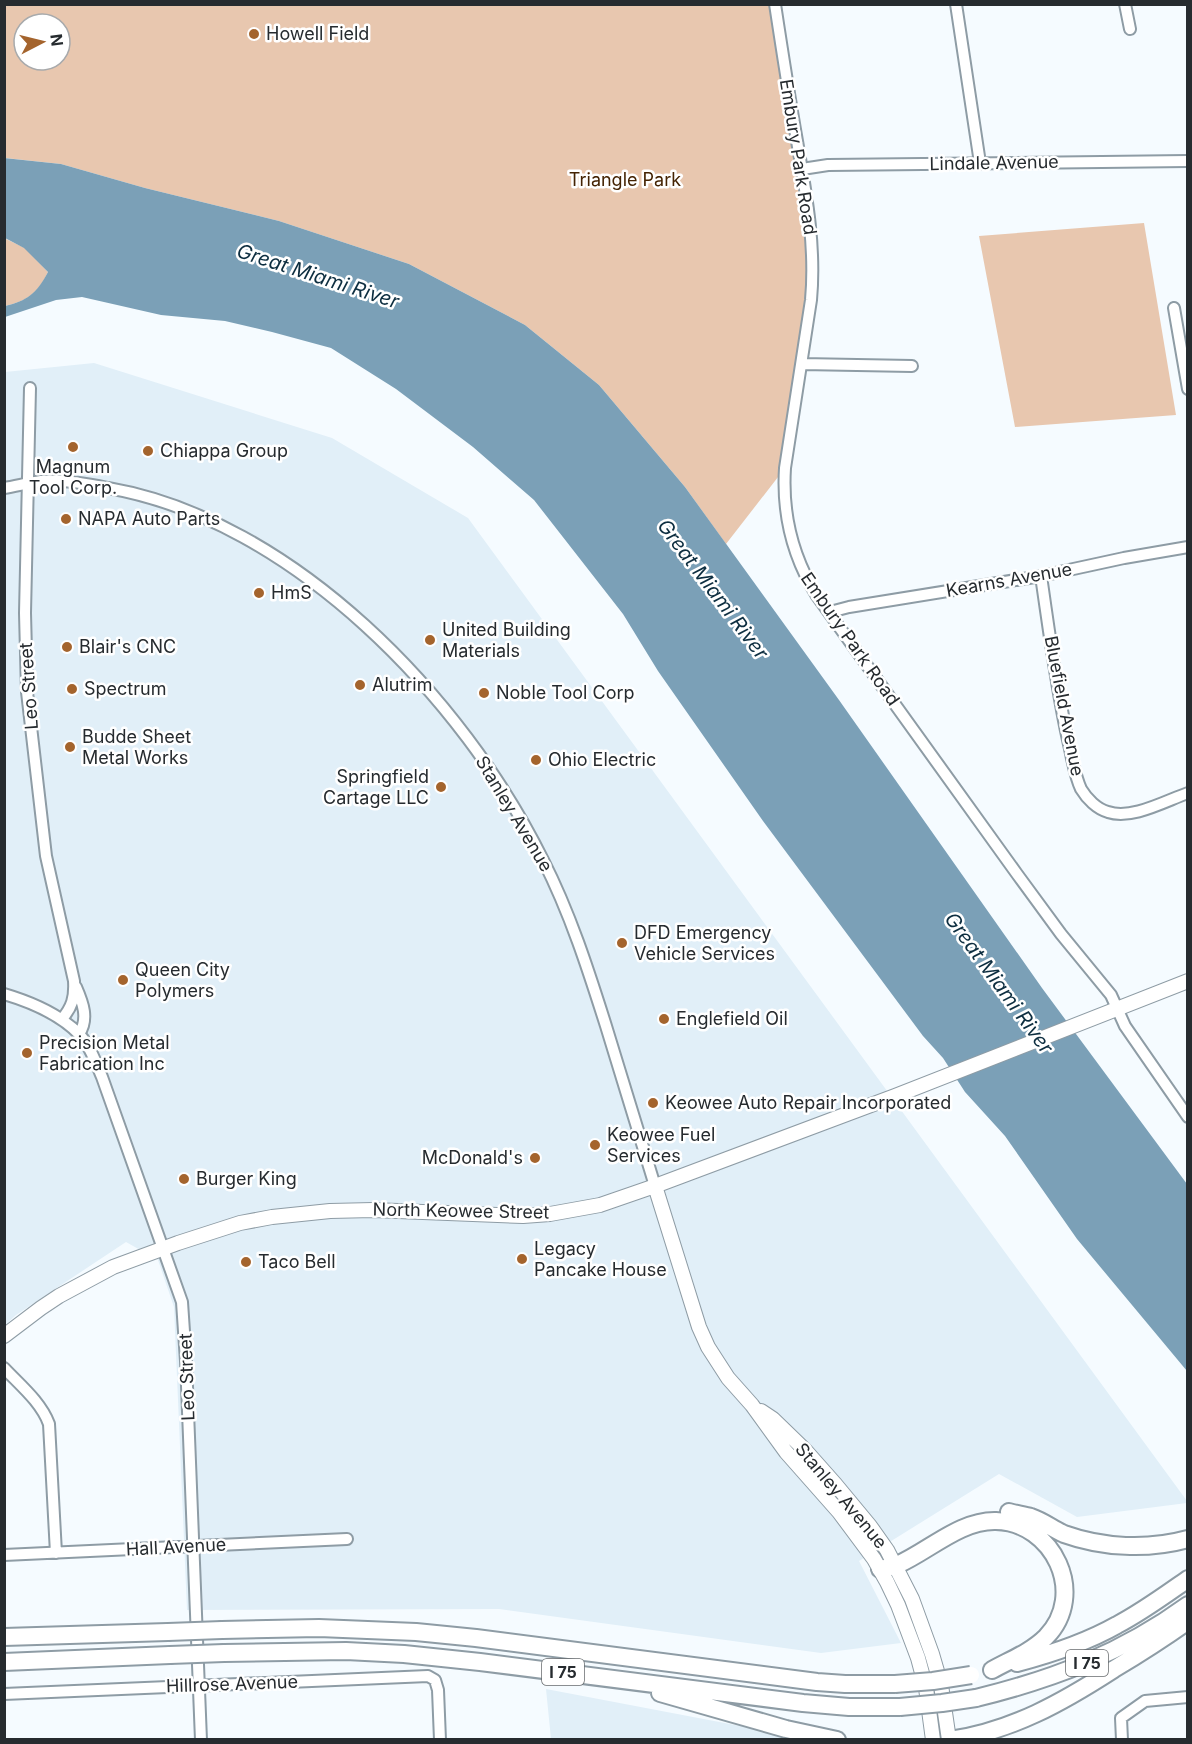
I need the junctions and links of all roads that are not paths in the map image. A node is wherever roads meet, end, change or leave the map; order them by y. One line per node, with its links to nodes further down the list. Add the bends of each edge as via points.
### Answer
1 (776, 4): 7 (street, Embury Park Road)
2 (956, 4): 6 (street)
3 (1125, 4): 4 (street)
4 (1130, 28)
5 (1188, 160): 6 (street, Lindale Avenue)
6 (981, 163): 7 (street, Lindale Avenue, via 828,165)
7 (802, 169): 9 (street, Embury Park Road, via 814,276)
8 (1174, 308): 12 (street)
9 (802, 364): 10 (street); 17 (street, Embury Park Road, via 785,468 785,511 798,562)
10 (912, 366)
11 (30, 388): 13 (street, Leo Street)
12 (1188, 389)
13 (27, 484): 14 (street, Stanley Avenue); 19 (street, Leo Street, via 27,692 46,855); 26 (street, Stanley Avenue, via 43,481 124,491 174,506 235,533 284,562 337,602 434,697 513,805 558,890 587,966)
14 (4, 488)
15 (1188, 547): 16 (street, Kearns Avenue)
16 (1041, 576): 17 (street, Kearns Avenue); 18 (street, Bluefield Avenue, via 1068,737 1077,777 1088,798 1109,813 1127,814)
17 (830, 612): 22 (street, Embury Park Road)
18 (1188, 793)
19 (74, 981): 23 (street, Leo Street, via 73,1001); 24 (street, Leo Street, via 84,1011)
20 (1188, 981): 22 (main road, North Keowee Street)
21 (4, 993): 23 (street)
22 (1118, 1009): 25 (street, Embury Park Road, via 1125,1026); 26 (main road, North Keowee Street)
23 (62, 1019): 24 (street, Leo Street)
24 (79, 1034): 27 (street, Leo Street, via 102,1077)
25 (1188, 1117)
26 (656, 1186): 27 (main road, North Keowee Street, via 600,1204 550,1214 499,1216 358,1210 301,1213 240,1223); 35 (main road, Stanley Avenue, via 702,1335 718,1365 786,1452)
27 (162, 1248): 28 (main road, North Keowee Street, via 76,1286); 32 (street, Leo Street, via 184,1313)
28 (4, 1336)
29 (4, 1368): 33 (street, via 37,1403 49,1424)
30 (347, 1539): 32 (street, Hall Avenue)
31 (1188, 1539): 35 (highway, via 1157,1545 1098,1543 1064,1534 1032,1518 1002,1511 982,1512)
32 (193, 1546): 33 (street, Hall Avenue); 43 (street, Leo Street)
33 (56, 1553): 34 (street, Hall Avenue)
34 (4, 1555)
35 (889, 1564): 41 (highway, via 969,1526 994,1520 1013,1522 1034,1532 1051,1549 1064,1584 1058,1619 1047,1636 1031,1649); 49 (main road, Stanley Avenue, via 898,1605 926,1688); 50 (main road, Stanley Avenue, via 912,1599 932,1654)
36 (1188, 1579): 41 (highway, I 75, via 1116,1626 1076,1644)
37 (1188, 1605): 42 (highway, I 75, bridge, via 1150,1630 1059,1675 976,1698 942,1703 849,1707)
38 (1188, 1621): 50 (highway, via 1068,1699 972,1737)
39 (4, 1637): 41 (highway, I 75, bridge, via 319,1628 476,1638 845,1684 933,1681)
40 (4, 1662): 42 (highway, I 75, bridge, via 346,1651 404,1654)
41 (992, 1670)
42 (625, 1680): 48 (highway, via 670,1697)
43 (199, 1686): 44 (street, Hillrose Avenue); 46 (street, Leo Street); 47 (street, Hillrose Avenue, via 428,1676 435,1680 438,1690)
44 (4, 1694)
45 (1188, 1697): 51 (street, via 1145,1701 1121,1719)
46 (201, 1740)
47 (440, 1740)
48 (837, 1740)
49 (933, 1740)
50 (949, 1740)
51 (1122, 1740)

